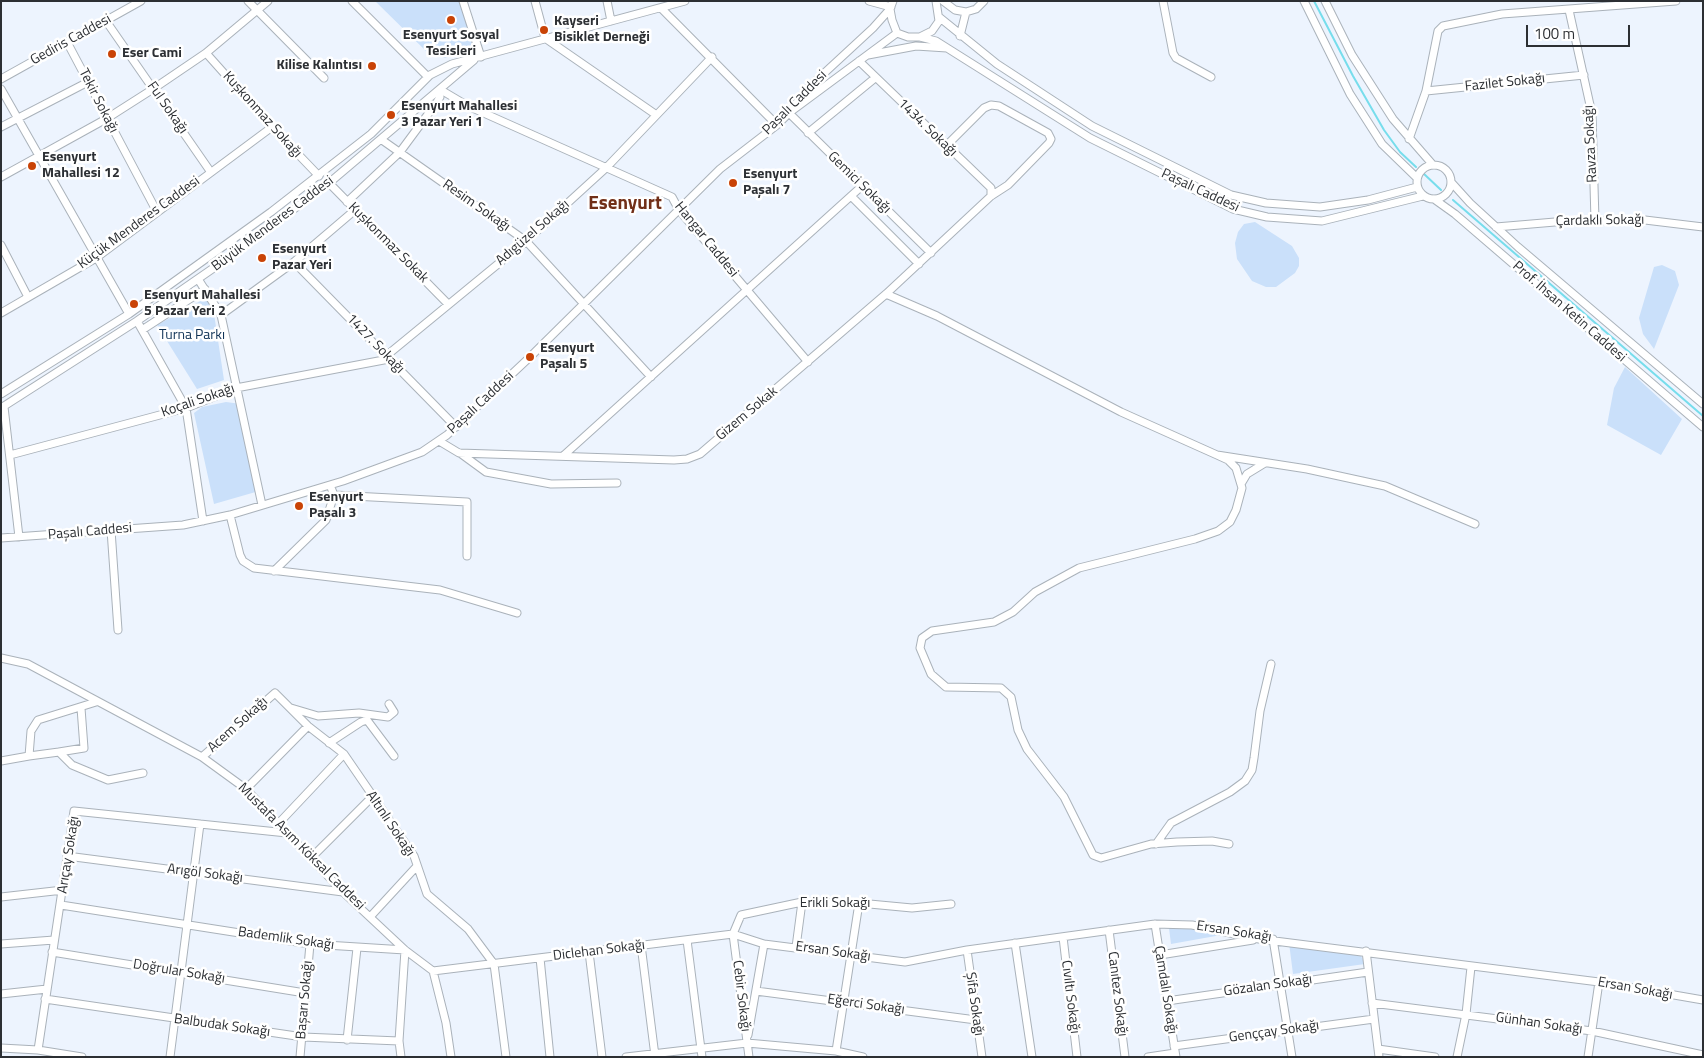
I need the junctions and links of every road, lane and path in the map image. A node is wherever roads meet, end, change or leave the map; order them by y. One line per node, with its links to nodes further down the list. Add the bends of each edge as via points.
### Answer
1 (141, 1): 24 (street, Gediris Caddesi)
2 (248, 1): 20 (street)
3 (268, 1): 20 (street)
4 (352, 1): 37 (street)
5 (463, 1): 34 (street)
6 (535, 1): 28 (street)
7 (607, 1): 23 (street)
8 (685, 1): 18 (street, Büyük Menderes Caddesi)
9 (869, 1): 17 (street)
10 (936, 1): 22 (street)
11 (943, 1): 21 (street, via 956,10)
12 (984, 1): 21 (street)
13 (1163, 1): 38 (street, via 1176,58)
14 (1304, 1): 65 (street, via 1350,94 1382,144)
15 (1325, 1): 55 (street, via 1352,55)
16 (1676, 1): 19 (street)
17 (892, 6): 25 (street, via 892,20); 47 (street, Paşalı Caddesi, via 873,28 806,89)
18 (660, 8): 23 (street, Büyük Menderes Caddesi); 33 (street)
19 (1569, 10): 36 (street, Ravza Sokağı); 46 (street, via 1502,14 1440,27)
20 (257, 11): 31 (street); 39 (street)
21 (966, 12): 26 (street)
22 (938, 17): 26 (street, Paşalı Caddesi); 27 (street, via 932,31)
23 (611, 20): 28 (street, Büyük Menderes Caddesi)
24 (106, 21): 29 (street, Gediris Caddesi); 44 (street, Ful Sokağı)
25 (897, 33): 27 (street, Paşalı Caddesi); 32 (street)
26 (960, 36): 69 (street, Paşalı Caddesi, via 1092,126 1231,195 1266,203 1320,207 1368,200)
27 (920, 37): 30 (street, Paşalı Caddesi)
28 (545, 38): 34 (street, Büyük Menderes Caddesi); 48 (street)
29 (68, 42): 41 (street, Gediris Caddesi); 42 (street, Tekir Sokağı)
30 (948, 48): 32 (street, via 916,46); 72 (street, Paşalı Caddesi, via 1090,138 1233,209 1267,217 1322,221)
31 (206, 53): 44 (street); 53 (street, Kuşkonmaz Sokağı)
32 (866, 55): 35 (street)
33 (712, 57): 48 (street, Adıgüzel Sokağı); 51 (street)
34 (478, 59): 37 (street, Büyük Menderes Caddesi, via 452,64); 45 (street, Büyük Menderes Caddesi)
35 (858, 61): 40 (street, 1434. Sokağı); 47 (street)
36 (1584, 75): 46 (street, Fazilet Sokağı); 78 (street, Ravza Sokağı, via 1592,114)
37 (429, 77): 45 (street, via 428,90); 45 (street, via 441,76); 64 (street, Büyük Menderes Caddesi, via 371,134)
38 (1211, 77)
39 (324, 78)
40 (875, 78): 54 (street); 57 (street, 1434. Sokağı)
41 (1, 79)
42 (88, 82): 49 (street); 50 (street, Tekir Sokağı)
43 (1, 89): 49 (street)
44 (153, 89): 50 (street); 62 (street, Ful Sokağı)
45 (440, 90): 56 (street, Büyük Menderes Caddesi); 58 (street, via 437,102); 61 (street, Hangar Caddesi, via 468,106)
46 (1426, 91): 55 (street)
47 (789, 113): 51 (street, Paşalı Caddesi); 54 (street, Gemici Sokağı)
48 (656, 114): 61 (street, Adıgüzel Sokağı)
49 (16, 118): 52 (street); 59 (street)
50 (106, 118): 59 (street); 77 (street, Tekir Sokağı)
51 (777, 125): 76 (street, Paşalı Caddesi, via 720,170)
52 (1, 127)
53 (272, 127): 62 (street, Küçük Menderes Caddesi); 64 (street, Kuşkonmaz Sokağı)
54 (808, 133): 68 (street, Gemici Sokağı)
55 (1409, 139): 60 (street)
56 (382, 140): 58 (street, Resim Sokağı); 67 (street, Büyük Menderes Caddesi)
57 (946, 146): 71 (street, 1434. Sokağı, via 990,188); 71 (street, Gizem Sokak, via 991,105 999,106 1048,133 1049,143 1008,185)
58 (400, 152): 74 (street); 81 (street, Resim Sokağı)
59 (38, 156): 63 (street); 84 (street)
60 (1433, 165): 65 (street); 66 (street, via 1445,170)
61 (606, 168): 76 (street, Hangar Caddesi, via 672,197); 81 (street, Adıgüzel Sokağı)
62 (210, 171): 77 (street, Küçük Menderes Caddesi)
63 (1, 176)
64 (319, 176): 95 (street, Büyük Menderes Caddesi)
65 (1416, 177): 69 (street)
66 (1451, 182): 73 (street, via 1448,194); 79 (street, Prof. İhsan Ketin Caddesi)
67 (329, 183): 74 (street, Kuşkonmaz Sokak); 87 (street, Büyük Menderes Caddesi)
68 (862, 186): 70 (street); 83 (street, Gemici Sokağı)
69 (1417, 187): 72 (street)
70 (851, 196): 86 (street); 89 (street)
71 (991, 196): 83 (street, Gizem Sokak)
72 (1423, 196): 73 (street)
73 (1434, 200): 108 (street, Prof. İhsan Ketin Caddesi, via 1455,214)
74 (347, 202): 75 (street, Kuşkonmaz Sokak)
75 (355, 210): 85 (street); 93 (street, Kuşkonmaz Sokak)
76 (679, 210): 89 (street, Hangar Caddesi); 92 (street, Paşalı Caddesi)
77 (158, 212): 84 (street, Küçük Menderes Caddesi)
78 (1595, 221): 79 (street, Çardaklı Sokağı); 80 (street, Çardaklı Sokağı, via 1645,220)
79 (1496, 227): 104 (street, Prof. İhsan Ketin Caddesi)
80 (1703, 227)
81 (526, 241): 92 (street, Resim Sokağı); 93 (street, Adıgüzel Sokağı)
82 (1, 245): 91 (street)
83 (930, 253): 86 (street, Gizem Sokak)
84 (96, 258): 91 (street, Küçük Menderes Caddesi); 95 (street)
85 (294, 262): 96 (street); 99 (street, 1427. Sokağı)
86 (919, 264): 90 (street, Gizem Sokak)
87 (198, 279): 88 (street); 97 (street, Büyük Menderes Caddesi)
88 (205, 289): 96 (street); 98 (street)
89 (748, 291): 100 (street, Hangar Caddesi); 101 (street)
90 (886, 294): 100 (street, Gizem Sokak); 112 (street, via 937,316 1121,412)
91 (28, 297): 94 (street, Küçük Menderes Caddesi)
92 (584, 302): 101 (street, Resim Sokağı); 107 (street, Paşalı Caddesi)
93 (448, 304): 99 (street, Adıgüzel Sokağı)
94 (1, 313)
95 (129, 314): 103 (street, Büyük Menderes Caddesi)
96 (221, 315): 102 (street)
97 (137, 321): 98 (street); 105 (street, Büyük Menderes Caddesi)
98 (142, 330): 106 (street)
99 (387, 357): 102 (street, Koçali Sokağı); 107 (street, 1427. Sokağı)
100 (808, 362): 113 (street, Gizem Sokak, via 700,454 674,460)
101 (651, 377): 113 (street)
102 (236, 388): 106 (street, Koçali Sokağı); 119 (street)
103 (1, 394)
104 (1703, 404)
105 (3, 408): 111 (street)
106 (186, 408): 111 (street, Koçali Sokağı); 121 (street)
107 (456, 427): 109 (street, Paşalı Caddesi)
108 (1703, 427)
109 (439, 441): 110 (street, Gizem Sokak); 117 (street, Paşalı Caddesi, via 422,452)
110 (460, 453): 113 (street, Gizem Sokak); 115 (street, via 486,472 551,484)
111 (10, 455): 124 (street)
112 (1217, 455): 114 (street); 116 (street, via 1236,468)
113 (562, 456)
114 (1266, 463): 116 (street, via 1247,474); 122 (street, via 1384,486)
115 (617, 483)
116 (1241, 484): 151 (street, via 1236,510 1230,522 1218,531 1079,568 1035,592 1013,612 994,622 932,630 920,643 925,661 939,683 955,689 1001,688 1011,697 1018,730 1027,749 1064,797 1093,855 1101,858)
117 (330, 485): 118 (street); 119 (street, Paşalı Caddesi)
118 (334, 495): 126 (street, via 467,502); 127 (street, via 326,520)
119 (262, 505): 120 (street, Paşalı Caddesi)
120 (230, 515): 121 (street, Paşalı Caddesi); 127 (street, via 244,561 254,568)
121 (203, 521): 123 (street, Paşalı Caddesi)
122 (1475, 524)
123 (111, 530): 124 (street, Paşalı Caddesi); 129 (street)
124 (19, 537): 125 (street, Paşalı Caddesi)
125 (1, 538)
126 (467, 556)
127 (274, 571): 128 (street, via 440,590)
128 (518, 613)
129 (118, 630)
130 (1, 658): 133 (street, Mustafa Asım Köksal Caddesi, via 28,664)
131 (1271, 664): 151 (street, via 1260,711 1252,770 1245,781 1171,823)
132 (275, 693): 136 (street, Altınlı Sokağı); 143 (street, Acem Sokağı)
133 (96, 702): 135 (street); 143 (street, Mustafa Asım Köksal Caddesi)
134 (389, 704): 136 (street, via 394,712 388,717 359,713 318,716)
135 (80, 708): 139 (street, via 84,748); 141 (street, via 42,718 35,723)
136 (290, 708): 137 (street, Altınlı Sokağı)
137 (308, 726): 138 (street, Altınlı Sokağı); 146 (street)
138 (329, 743): 140 (street, Altınlı Sokağı); 142 (street, via 367,720)
139 (59, 752): 141 (street); 145 (street, via 72,765 103,779 119,780)
140 (344, 754): 147 (street, Altınlı Sokağı); 149 (street)
141 (29, 756): 144 (street)
142 (394, 756)
143 (202, 757): 146 (street, Mustafa Asım Köksal Caddesi)
144 (1, 761)
145 (142, 773)
146 (246, 789): 149 (street, Mustafa Asım Köksal Caddesi)
147 (372, 797): 154 (street); 155 (street, Altınlı Sokağı, via 414,856)
148 (200, 824): 150 (street, Arıçay Sokağı); 153 (street, Arıçay Sokağı, via 74,811); 156 (street)
149 (278, 824): 150 (street, Mustafa Asım Köksal Caddesi)
150 (287, 833): 154 (street, Mustafa Asım Köksal Caddesi)
151 (1156, 844): 152 (street, via 1203,840)
152 (1229, 844)
153 (67, 856): 156 (street, Arıgöl Sokağı); 157 (street, Arıçay Sokağı)
154 (311, 858): 158 (street, Mustafa Asım Köksal Caddesi)
155 (417, 866): 164 (street); 189 (street, Altınlı Sokağı, via 428,894 468,928)
156 (194, 873): 158 (street, Arıgöl Sokağı); 165 (street)
157 (63, 890): 159 (street); 163 (street, Arıçay Sokağı)
158 (343, 892): 164 (street, Mustafa Asım Köksal Caddesi)
159 (1, 896)
160 (802, 902): 161 (street, Erikli Sokağı); 168 (street, Erikli Sokağı, via 741,915); 179 (street)
161 (859, 903): 162 (street, Erikli Sokağı, via 912,908); 186 (street)
162 (951, 904)
163 (61, 905): 165 (street, Bademlik Sokağı); 172 (street, Arıçay Sokağı)
164 (370, 917): 181 (street, Mustafa Asım Köksal Caddesi)
165 (187, 924): 175 (street, Bademlik Sokağı); 193 (street)
166 (1155, 924): 167 (street, Ersan Sokağı); 170 (street, Ersan Sokağı, via 1192,925); 187 (street, Çamdalı Sokağı)
167 (1109, 930): 169 (street, Ersan Sokağı); 240 (street, Canıtez Sokağı)
168 (733, 934): 173 (street, Diclehan Sokağı); 176 (street, Diclehan Sokağı); 214 (street, Cebir Sokağı)
169 (1063, 937): 177 (street, Ersan Sokağı); 239 (street, Cıvıltı Sokağı)
170 (1259, 939): 171 (street, Ersan Sokağı); 187 (street)
171 (1273, 939): 183 (street, Ersan Sokağı); 195 (street)
172 (54, 940): 174 (street); 184 (street, Arıçay Sokağı)
173 (688, 940): 178 (street, Diclehan Sokağı); 216 (street)
174 (1, 944)
175 (310, 944): 180 (street, Bademlik Sokağı); 198 (street, Başarı Sokağı)
176 (764, 944): 179 (street, Ersan Sokağı); 197 (street)
177 (1016, 944): 182 (street, Ersan Sokağı); 238 (street)
178 (641, 946): 185 (street, Diclehan Sokağı); 222 (street)
179 (796, 947): 186 (street, Ersan Sokağı)
180 (357, 948): 181 (street, Bademlik Sokağı); 212 (street)
181 (405, 950): 191 (street, Mustafa Asım Köksal Caddesi); 213 (street)
182 (967, 950): 186 (street, Ersan Sokağı, via 905,962); 208 (street, Şifa Sokağı)
183 (1366, 951): 190 (street, Ersan Sokağı); 192 (street)
184 (52, 952): 193 (street, Doğrular Sokağı); 196 (street, Arıçay Sokağı)
185 (589, 952): 188 (street, Diclehan Sokağı); 232 (street)
186 (851, 954): 203 (street)
187 (1160, 955): 202 (street, Çamdalı Sokağı)
188 (540, 958): 189 (street, Diclehan Sokağı); 231 (street)
189 (494, 964): 191 (street, Diclehan Sokağı); 230 (street)
190 (1471, 967): 194 (street, Ersan Sokağı); 205 (street)
191 (433, 971): 229 (street)
192 (1368, 972): 195 (street, Gözalan Sokağı); 204 (street)
193 (181, 973): 198 (street, Doğrular Sokağı); 207 (street)
194 (1599, 982): 201 (street, Ersan Sokağı); 210 (street)
195 (1280, 984): 202 (street, Gözalan Sokağı); 209 (street)
196 (47, 989): 199 (street); 200 (street, Arıçay Sokağı)
197 (756, 991): 203 (street, Eğerci Sokağı); 214 (street)
198 (305, 993): 211 (street, Başarı Sokağı)
199 (1, 994)
200 (46, 999): 207 (street, Balbudak Sokağı); 218 (street, Arıçay Sokağı)
201 (1703, 1000)
202 (1167, 1001): 220 (street, Çamdalı Sokağı)
203 (843, 1002): 208 (street, Eğerci Sokağı); 219 (street)
204 (1372, 1003): 205 (street, Günhan Sokağı); 206 (street)
205 (1466, 1014): 210 (street, Günhan Sokağı); 245 (street)
206 (1374, 1018): 209 (street, Genççay Sokağı); 217 (street)
207 (175, 1020): 211 (street, Balbudak Sokağı); 226 (street)
208 (976, 1020): 237 (street, Şifa Sokağı)
209 (1288, 1031): 220 (street, Genççay Sokağı); 242 (street)
210 (1592, 1031): 224 (street, Günhan Sokağı); 246 (street)
211 (303, 1037): 212 (street, Balbudak Sokağı); 227 (street, Başarı Sokağı)
212 (347, 1040): 213 (street, Balbudak Sokağı)
213 (399, 1041): 228 (street)
214 (747, 1043): 216 (street); 219 (street); 235 (street, Cebir Sokağı)
215 (1, 1048): 221 (street)
216 (701, 1048): 222 (street); 234 (street)
217 (1378, 1049): 243 (street); 244 (street)
218 (38, 1050): 221 (street); 225 (street)
219 (836, 1051): 223 (street)
220 (1175, 1052): 241 (street, Genççay Sokağı)
221 (30, 1053)
222 (655, 1055): 233 (street)
223 (853, 1056): 236 (street)
224 (1703, 1056)
225 (82, 1057)
226 (170, 1057)
227 (300, 1057)
228 (401, 1057)
229 (451, 1057)
230 (506, 1057)
231 (550, 1057)
232 (602, 1057)
233 (626, 1057)
234 (702, 1057)
235 (749, 1057)
236 (862, 1057)
237 (982, 1057)
238 (1032, 1057)
239 (1077, 1057)
240 (1125, 1057)
241 (1148, 1057)
242 (1292, 1057)
243 (1379, 1057)
244 (1435, 1057)
245 (1456, 1057)
246 (1588, 1057)

